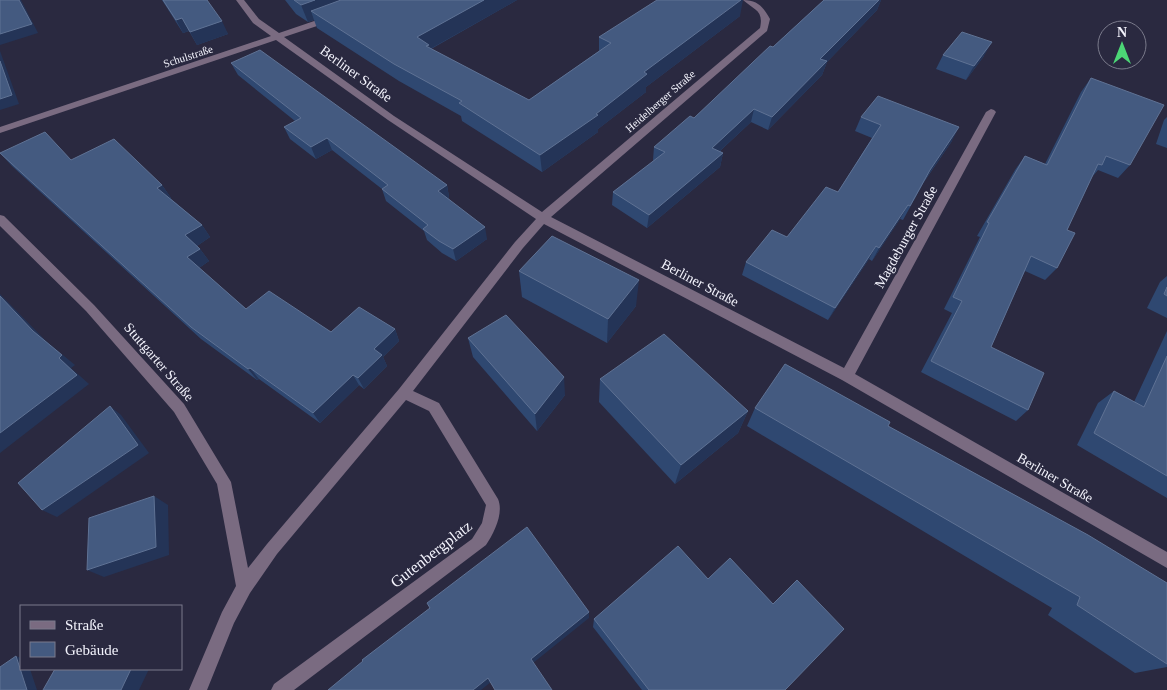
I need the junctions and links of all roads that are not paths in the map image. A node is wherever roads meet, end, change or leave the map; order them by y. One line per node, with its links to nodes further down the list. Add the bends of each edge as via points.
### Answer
1 (240, 0): 4 (street, Berliner Straße, via 256,21)
2 (747, 0): 7 (street, Heidelberger Straße, via 760,8 766,19 764,29)
3 (346, 13): 4 (street, Schulstraße)
4 (281, 37): 6 (street, Schulstraße); 7 (street, Berliner Straße, via 391,118)
5 (991, 112): 9 (street, Magdeburger Straße)
6 (0, 130)
7 (543, 218): 9 (street, Berliner Straße); 10 (street)
8 (0, 219): 12 (street, Stuttgarter Straße, via 90,308 179,408 224,482)
9 (847, 376): 11 (street, Berliner Straße)
10 (404, 393): 12 (street, via 272,549); 14 (street, Gutenbergplatz, via 434,408 494,504 487,532 477,544)
11 (1167, 560)
12 (244, 587): 13 (street)
13 (198, 690)
14 (280, 690)

